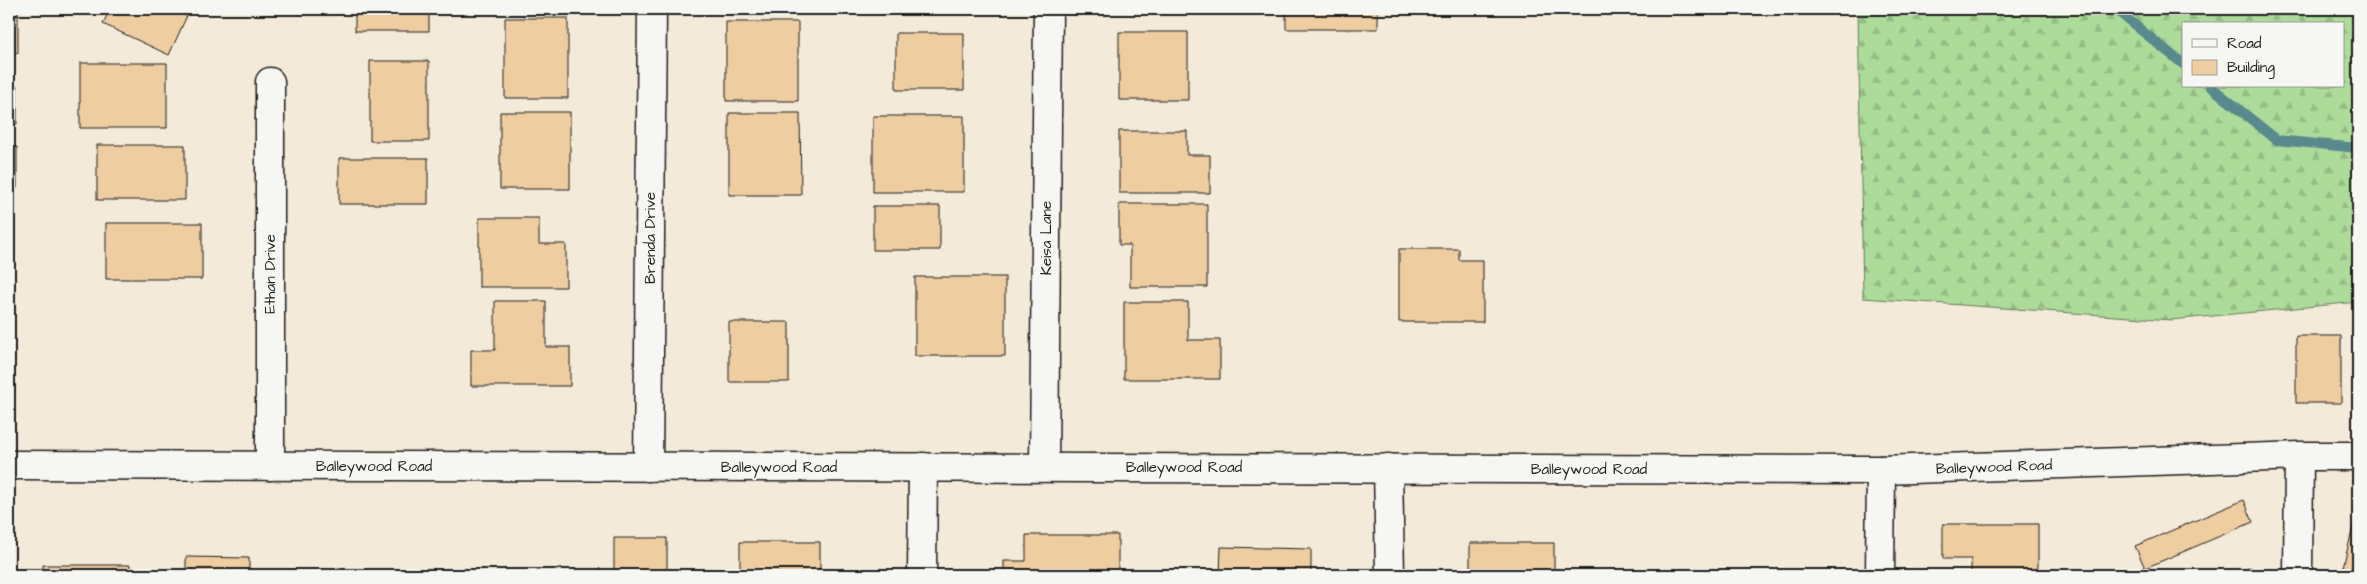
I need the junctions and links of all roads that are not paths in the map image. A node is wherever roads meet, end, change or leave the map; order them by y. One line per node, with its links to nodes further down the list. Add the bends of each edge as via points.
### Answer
1 (652, 9): 8 (street, Brenda Drive)
2 (1048, 9): 10 (street, Keisa Lane)
3 (270, 82): 7 (street, Ethan Drive)
4 (2299, 456): 5 (street, Balleywood Road); 12 (street, Balleywood Road); 16 (street)
5 (2358, 456)
6 (9, 465): 7 (street, Balleywood Road)
7 (270, 466): 8 (street, Balleywood Road)
8 (648, 467): 9 (street, Balleywood Road)
9 (923, 467): 10 (street, Balleywood Road); 13 (street)
10 (1044, 467): 11 (street, Balleywood Road)
11 (1388, 468): 12 (street, Balleywood Road); 14 (street)
12 (1881, 470): 15 (street)
13 (922, 575)
14 (1390, 575)
15 (1880, 575)
16 (2298, 575)

